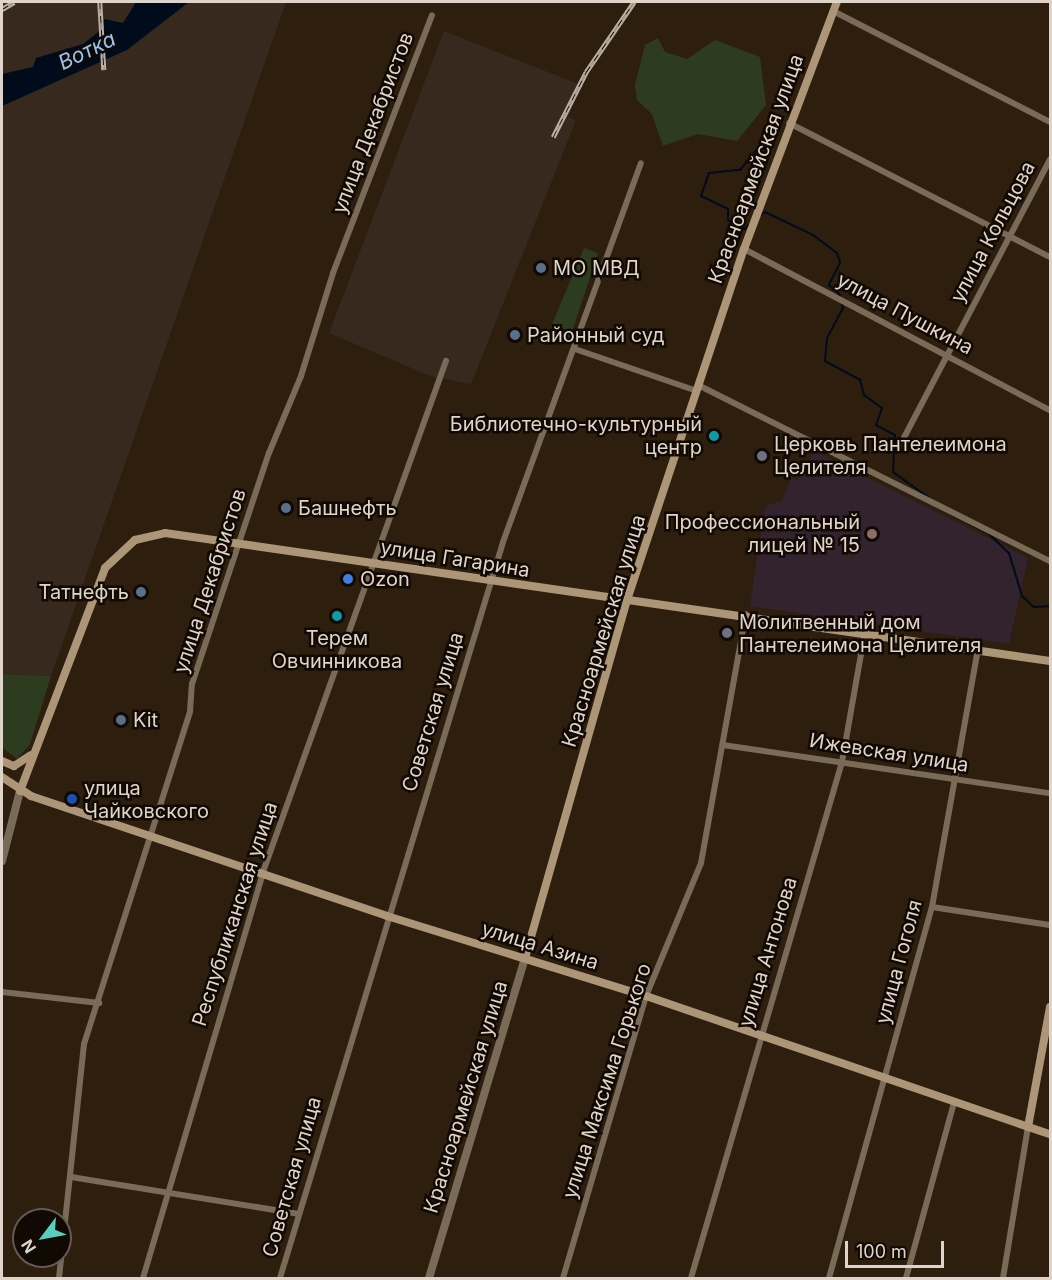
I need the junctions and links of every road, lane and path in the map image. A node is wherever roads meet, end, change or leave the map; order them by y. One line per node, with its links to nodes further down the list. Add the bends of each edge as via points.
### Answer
1 (837, 2): 2 (main road, Красноармейская улица)
2 (833, 11): 4 (street); 5 (main road, Красноармейская улица)
3 (432, 15): 17 (street, улица Декабристов, via 333,273)
4 (1050, 122)
5 (788, 123): 8 (street); 9 (main road, Красноармейская улица)
6 (1050, 159): 8 (street, улица Кольцова)
7 (641, 163): 11 (street, Советская улица)
8 (1010, 235): 10 (street); 12 (street, улица Кольцова)
9 (744, 249): 12 (street, улица Пушкина); 14 (main road, Красноармейская улица)
10 (1050, 256)
11 (575, 349): 14 (street); 20 (street, Советская улица)
12 (948, 355): 15 (street, улица Пушкина); 16 (street, улица Кольцова)
13 (446, 361): 19 (street, Республиканская улица)
14 (698, 388): 18 (street); 21 (main road, Красноармейская улица)
15 (1050, 411)
16 (898, 448)
17 (242, 541): 19 (main road, улица Гагарина); 27 (main road, улица Гагарина, via 165,533 135,540 114,557 97,586); 34 (street, улица Декабристов, via 192,684 190,711)
18 (1050, 561)
19 (374, 564): 20 (main road, улица Гагарина); 36 (street, Республиканская улица)
20 (490, 582): 21 (main road, улица Гагарина); 38 (street, Советская улица)
21 (627, 600): 22 (main road, улица Гагарина); 40 (main road, Красноармейская улица)
22 (746, 614): 23 (main road, улица Гагарина); 26 (street, улица Максима Горького)
23 (865, 632): 24 (main road, улица Гагарина); 29 (street, улица Антонова)
24 (978, 649): 25 (main road, улица Гагарина); 31 (street, улица Гоголя)
25 (1050, 660)
26 (723, 745): 29 (street, Ижевская улица); 42 (street, улица Максима Горького, via 701,863)
27 (35, 750): 28 (main road, via 21,764); 32 (main road, улица Гагарина)
28 (2, 761)
29 (842, 762): 31 (street, Ижевская улица); 45 (street, улица Антонова)
30 (2, 777): 32 (main road, улица Азина)
31 (957, 780): 33 (street, Ижевская улица); 37 (street, улица Гоголя)
32 (20, 791): 34 (main road, улица Азина); 35 (street)
33 (1050, 793)
34 (152, 834): 36 (main road, улица Азина); 43 (street, улица Декабристов)
35 (2, 861)
36 (263, 872): 38 (main road, улица Азина); 51 (street, Республиканская улица)
37 (932, 907): 39 (street); 46 (street, улица Гоголя)
38 (387, 916): 40 (main road, улица Азина); 52 (street, Советская улица)
39 (1050, 925)
40 (525, 958): 42 (main road, улица Азина); 56 (street, Красноармейская улица)
41 (2, 992): 43 (street)
42 (646, 996): 45 (main road, улица Азина); 57 (street, улица Максима Горького)
43 (99, 1003): 50 (street, улица Декабристов, via 84,1044 75,1092)
44 (1050, 1007): 48 (main road)
45 (760, 1035): 46 (main road, улица Азина); 58 (street, улица Антонова)
46 (884, 1080): 47 (main road, улица Азина); 59 (street, улица Гоголя)
47 (954, 1102): 48 (main road, улица Азина); 60 (street)
48 (1028, 1127): 49 (main road, улица Азина); 61 (street)
49 (1050, 1134)
50 (71, 1177): 51 (street); 53 (street, улица Декабристов)
51 (167, 1189): 52 (street); 54 (street, Республиканская улица)
52 (299, 1214): 55 (street, Советская улица)
53 (59, 1278)
54 (143, 1278)
55 (280, 1278)
56 (429, 1278)
57 (563, 1278)
58 (691, 1278)
59 (830, 1278)
60 (906, 1278)
61 (1003, 1278)

